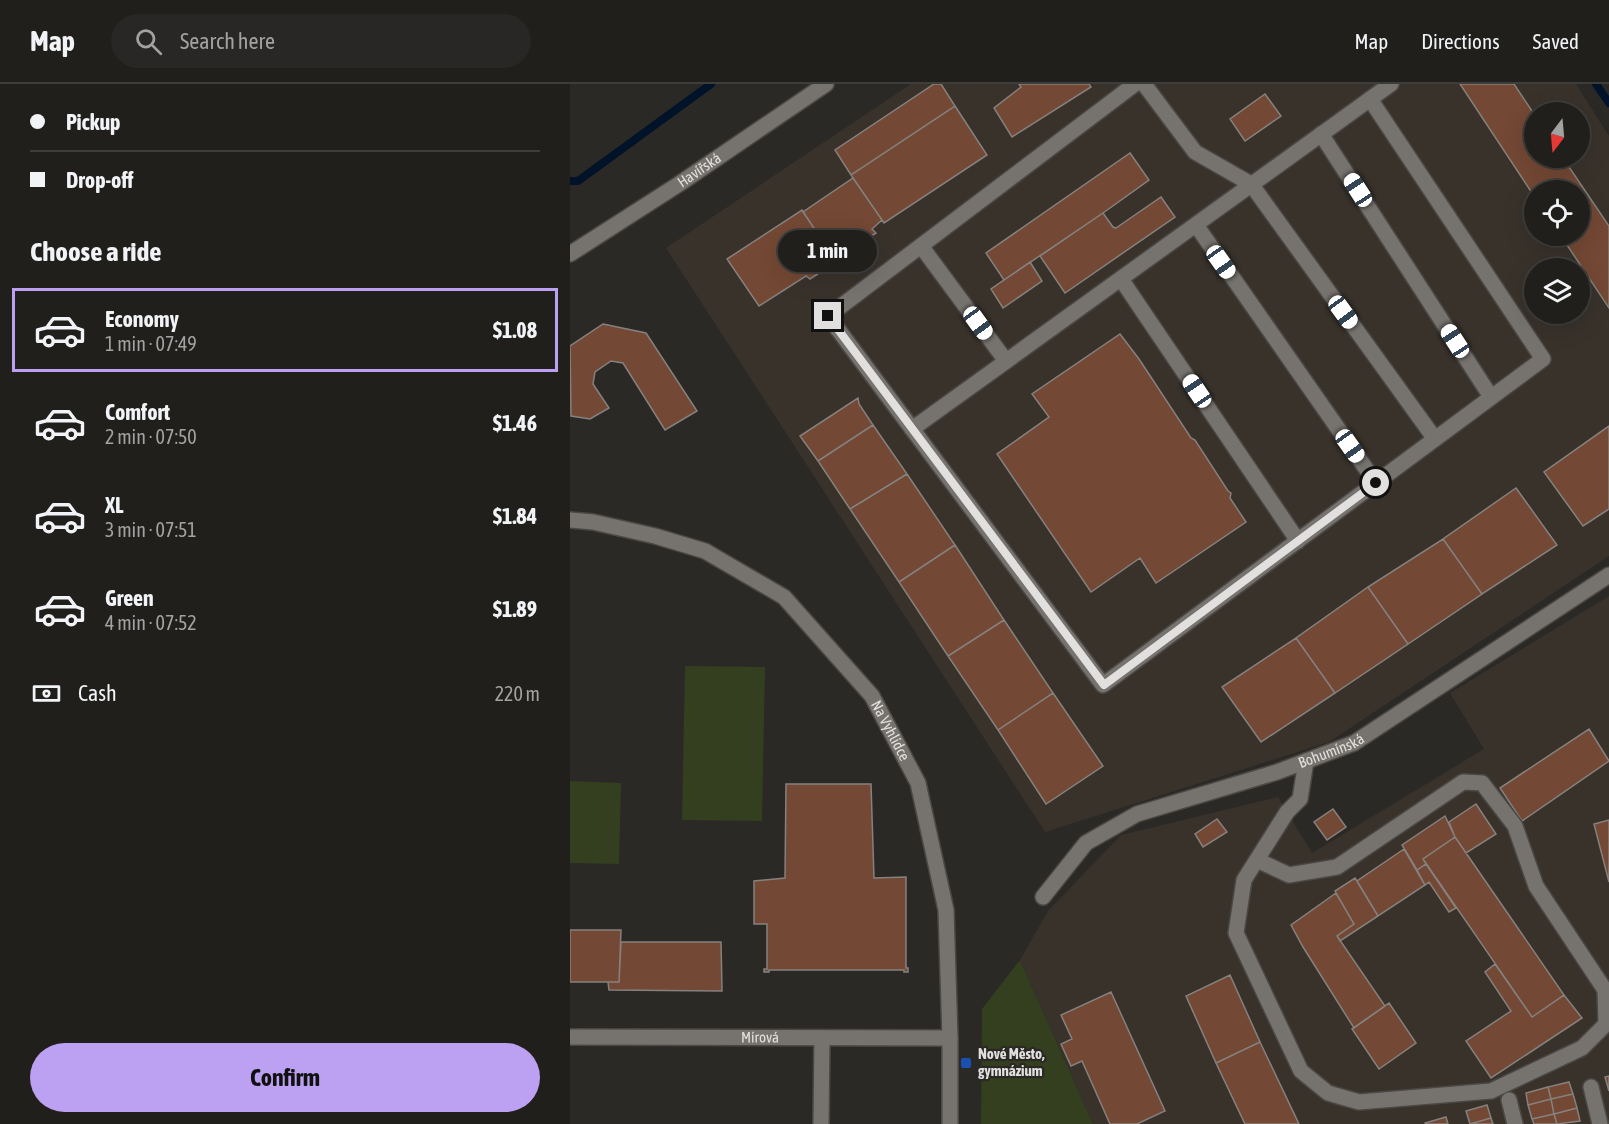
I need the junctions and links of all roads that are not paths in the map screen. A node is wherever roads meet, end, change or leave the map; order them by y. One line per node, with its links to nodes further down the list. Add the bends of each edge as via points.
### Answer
1 (826, 84): 10 (street, Havířská)
2 (1135, 84): 9 (street)
3 (1144, 84): 7 (street, via 1195,152)
4 (1391, 84): 5 (street)
5 (1370, 99): 6 (street); 13 (street, via 1543,359)
6 (1321, 134): 7 (street); 13 (street)
7 (1251, 184): 8 (street); 15 (street)
8 (1196, 225): 11 (street); 16 (street)
9 (921, 246): 12 (street); 14 (street, via 828,316)
10 (570, 254)
11 (1121, 279): 12 (street); 18 (street)
12 (1006, 361): 14 (street)
13 (1491, 397): 15 (street)
14 (912, 429): 18 (street, via 1104,685)
15 (1435, 439): 16 (street)
16 (1376, 483): 18 (street)
17 (570, 520): 25 (street, Na Vyhlídce, via 655,536 705,551 774,591 784,597 872,696 918,783 946,910)
18 (1298, 541)
19 (1609, 575): 20 (street, Bohumínská, via 1354,743)
20 (1306, 761): 21 (street, via 1300,800 1287,812); 22 (street, Bohumínská, via 1137,814 1086,843)
21 (1257, 860): 21 (street, via 1244,880 1236,933 1301,1071 1328,1093 1359,1102 1491,1091 1582,1048 1606,1024 1605,990 1536,886 1515,826 1482,783 1463,782 1337,867 1289,875)
22 (1043, 897)
23 (570, 1037): 24 (street, Mírová)
24 (822, 1038): 25 (street, Mírová); 28 (street)
25 (950, 1038): 29 (street, Na Vyhlídce)
26 (1591, 1087): 31 (street)
27 (1509, 1100): 30 (street)
28 (821, 1124)
29 (950, 1124)
30 (1515, 1124)
31 (1600, 1124)

